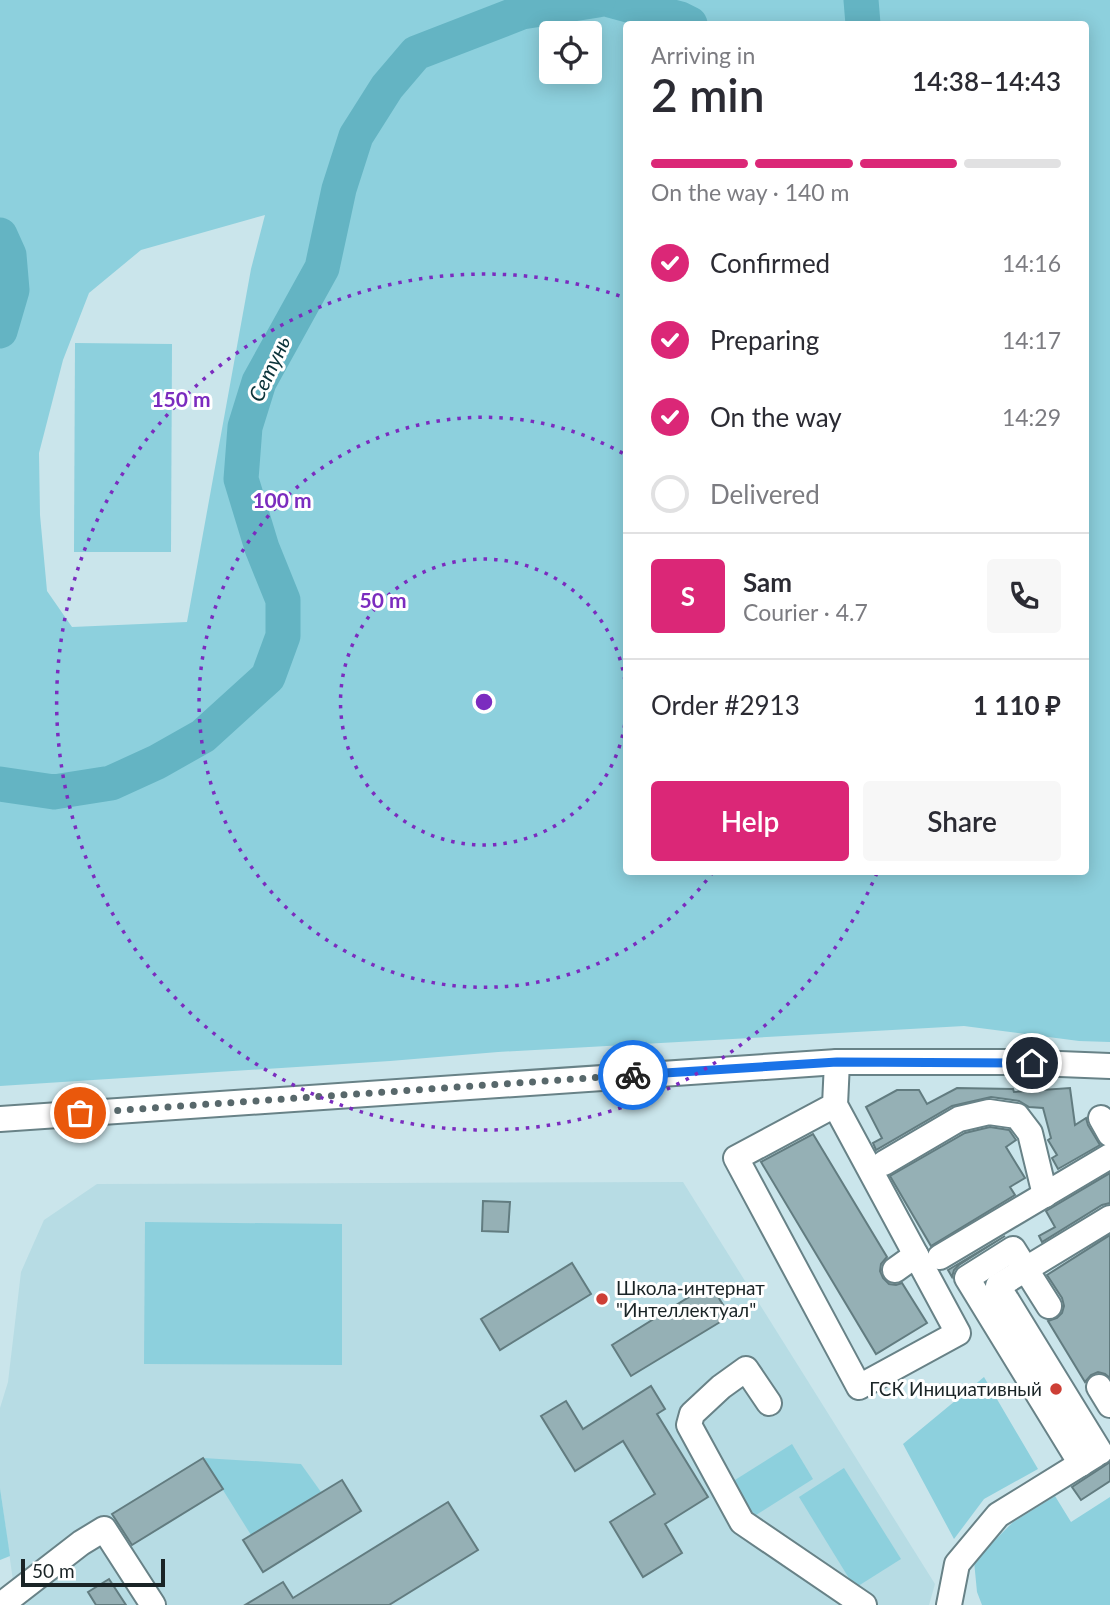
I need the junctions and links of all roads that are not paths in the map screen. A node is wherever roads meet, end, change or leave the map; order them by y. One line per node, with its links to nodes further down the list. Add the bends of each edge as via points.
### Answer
1 (837, 1062): 2 (street); 3 (street); 4 (street)
2 (1110, 1066)
3 (835, 1105): 9 (street); 9 (street, via 736,1158 859,1387 958,1334)
4 (0, 1119)
5 (1110, 1156): 7 (street)
6 (884, 1163): 7 (street, via 959,1119 989,1112 1017,1116 1030,1133)
7 (1045, 1195): 9 (street)
8 (1110, 1218): 10 (street)
9 (928, 1256): 11 (street)
10 (1025, 1269): 12 (street); 14 (street, via 1013,1250 967,1278)
11 (895, 1270)
12 (1049, 1306)
13 (769, 1404): 17 (street, via 746,1369 692,1414 689,1425 742,1522)
14 (1097, 1454): 18 (street, via 998,1515 957,1564)
15 (1, 1605): 16 (street, via 104,1529)
16 (153, 1605)
17 (864, 1605)
18 (948, 1605)

